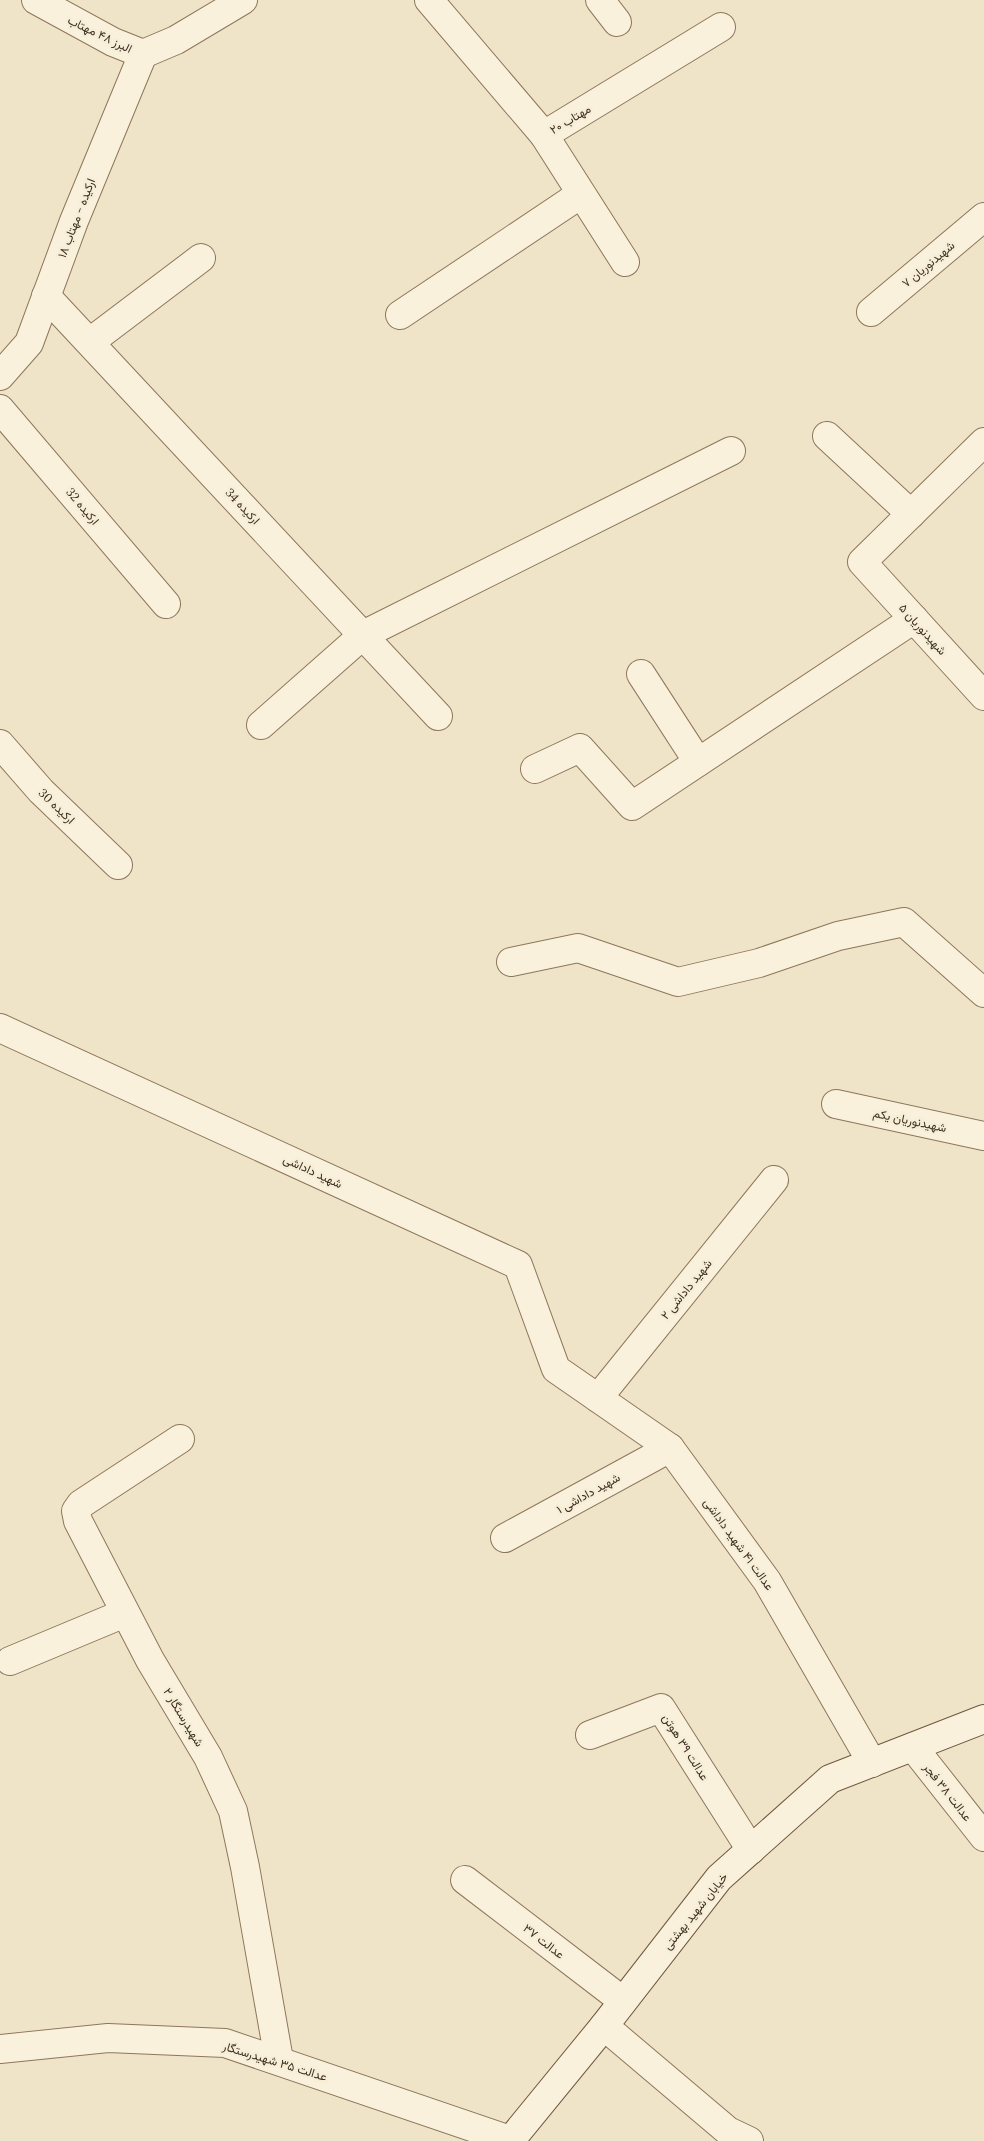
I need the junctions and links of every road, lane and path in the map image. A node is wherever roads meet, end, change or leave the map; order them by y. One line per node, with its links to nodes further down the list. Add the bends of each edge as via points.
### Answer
1 (243, 0): 7 (street, البرز ۴۸ مهتاب, via 176,40)
2 (429, 0): 8 (street, مهتاب ۲۰)
3 (600, 0): 5 (street)
4 (53, 4): 7 (street, البرز ۴۸ مهتاب, via 112,42)
5 (617, 22)
6 (721, 27): 8 (street, مهتاب ۲۰)
7 (143, 54): 13 (street, ارکیده - مهتاب ۱۸)
8 (544, 135): 9 (street)
9 (581, 194): 12 (street); 15 (street)
10 (984, 217): 14 (street, شهیدنوریان ۷)
11 (201, 258): 16 (street)
12 (625, 262)
13 (46, 296): 16 (street, ارکیده 34); 17 (street, ارکیده - مهتاب ۱۸, via 29,343)
14 (871, 312)
15 (400, 315)
16 (90, 342): 25 (street, ارکیده 34)
17 (0, 376)
18 (0, 409): 23 (street, ارکیده 32)
19 (826, 436): 22 (street)
20 (984, 442): 22 (street)
21 (731, 451): 25 (street)
22 (911, 514): 24 (street, شهیدنوریان ۵, via 862,562)
23 (166, 604)
24 (914, 619): 27 (street, شهیدنوریان ۵); 31 (street)
25 (363, 635): 28 (street, ارکیده 34); 29 (street)
26 (641, 674): 31 (street)
27 (984, 696)
28 (438, 716)
29 (261, 725)
30 (0, 744): 33 (street, ارکیده 30, via 41,791)
31 (698, 762): 32 (street, via 632,806 580,748)
32 (535, 769)
33 (118, 865)
34 (511, 962): 35 (street, via 578,948 678,982 759,963 838,936 904,922)
35 (984, 994)
36 (4, 1029): 40 (street, شهید داداشی, via 518,1265)
37 (836, 1104): 38 (street, شهیدنوریان یکم)
38 (984, 1136)
39 (774, 1180): 41 (street, شهید داداشی ۲)
40 (556, 1369): 41 (street, عدالت ۴۱ شهید داداشی)
41 (598, 1398): 43 (street, عدالت ۴۱ شهید داداشی)
42 (180, 1439): 45 (street, شهیدرستگار ۲, via 81,1504 76,1511 78,1521)
43 (670, 1448): 44 (street, شهید داداشی ۱); 50 (street, عدالت ۴۱ شهید داداشی, via 768,1581)
44 (505, 1538)
45 (125, 1613): 46 (street); 57 (street, شهیدرستگار ۲, via 208,1757 233,1811)
46 (10, 1661)
47 (984, 1719): 49 (street, خیابان شهید بهشتی)
48 (590, 1735): 52 (street, عدالت ۳۹ هوتن, via 661,1708)
49 (913, 1747): 50 (street, خیابان شهید بهشتی); 51 (street, عدالت ۳۸ فجر)
50 (872, 1763): 52 (street, خیابان شهید بهشتی, via 830,1779)
51 (984, 1837)
52 (751, 1850): 54 (street, خیابان شهید بهشتی, via 719,1878)
53 (465, 1880): 54 (street, عدالت ۳۷)
54 (623, 2001): 55 (street, خیابان شهید بهشتی)
55 (604, 2026): 58 (street, خیابان شهید بهشتی); 59 (street, via 728,2131)
56 (0, 2049): 57 (street, عدالت ۳۵ شهیدرستگار, via 108,2038 225,2043)
57 (279, 2060): 58 (street, عدالت ۳۵ شهیدرستگار)
58 (510, 2140)
59 (749, 2141)

